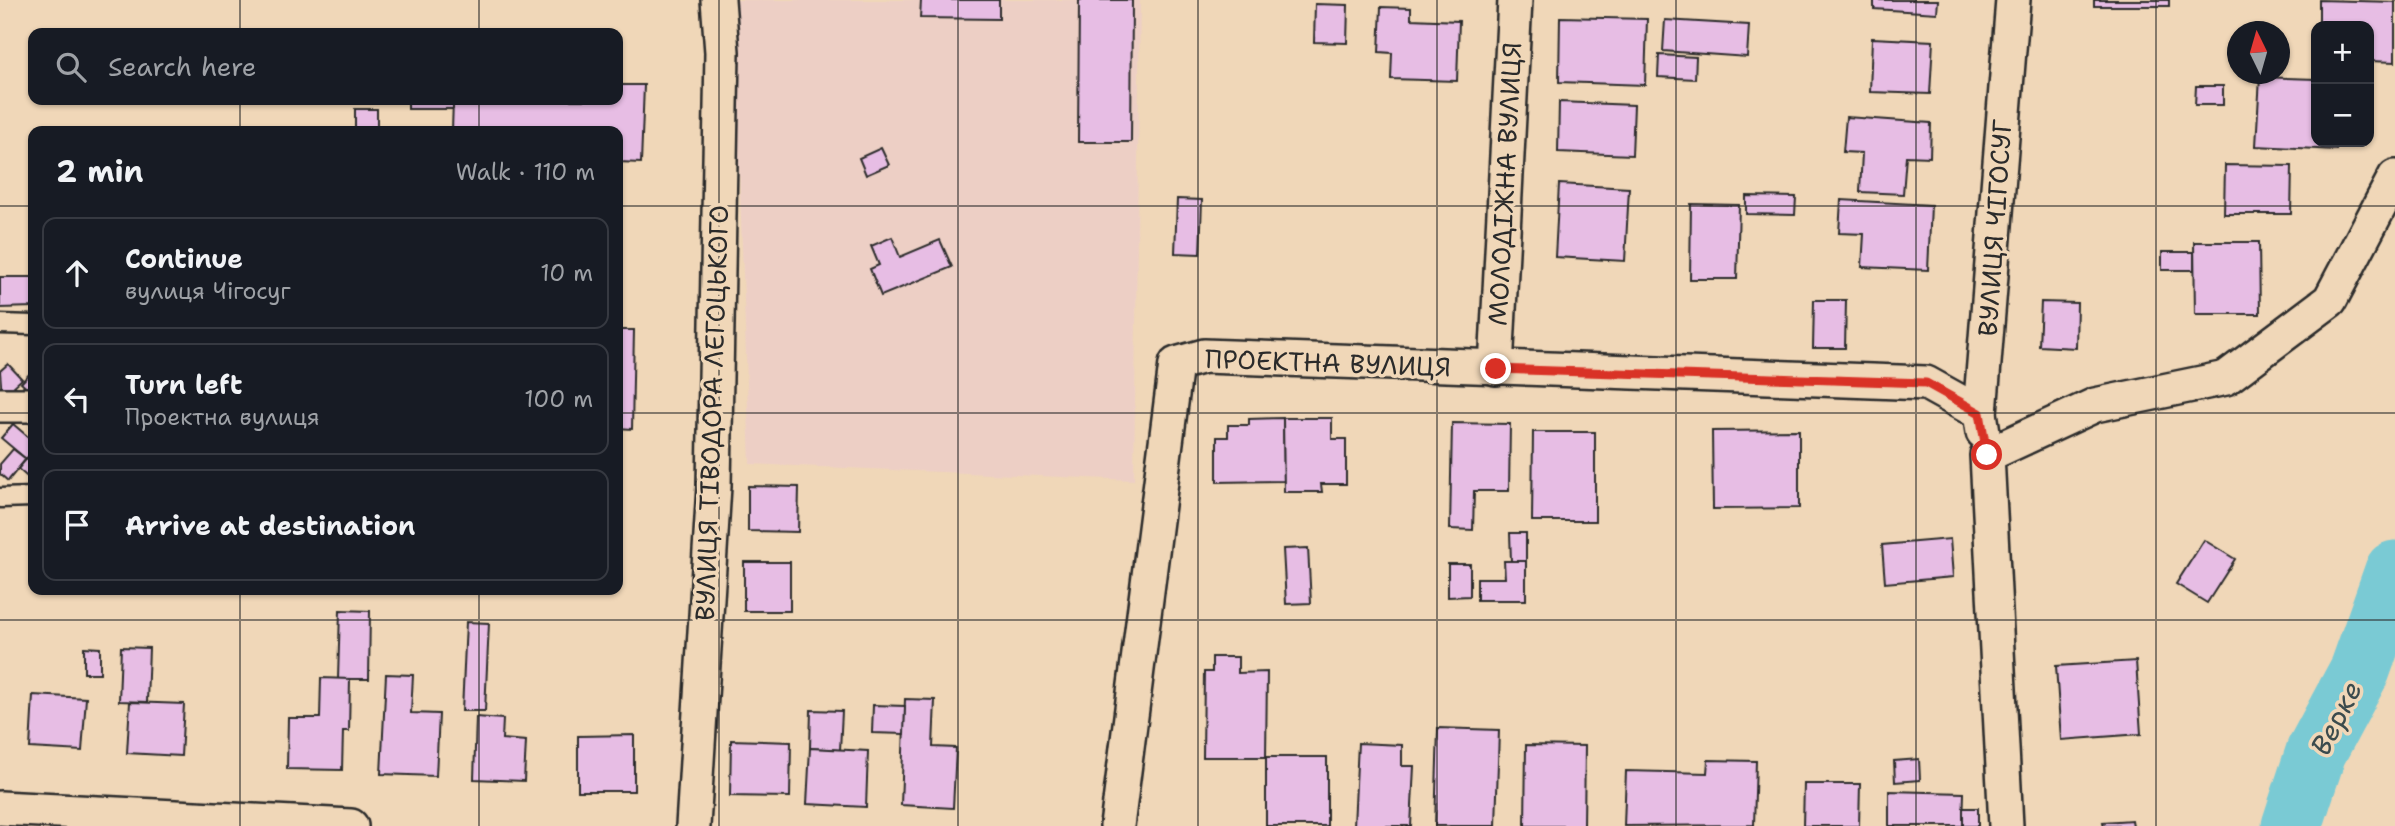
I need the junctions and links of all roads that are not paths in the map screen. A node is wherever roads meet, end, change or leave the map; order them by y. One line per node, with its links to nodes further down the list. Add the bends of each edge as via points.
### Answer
1 (718, 0): 17 (street, ВУЛИЦЯ ТІВОДОРА ЛЕГОЦЬКОГО, via 722,52 714,486)
2 (1515, 0): 7 (street, МОЛОДІЖНА ВУЛИЦЯ)
3 (2013, 0): 10 (street, ВУЛИЦЯ ЧІГОСУГ)
4 (2395, 177): 11 (street, via 2330,300 2226,378 2095,405)
5 (0, 324): 6 (lane)
6 (28, 325)
7 (1496, 369): 10 (street, ПРОЕКТНА ВУЛИЦЯ, via 1926,383); 18 (street, ПРОЕКТНА ВУЛИЦЯ, via 1205,356 1176,363)
8 (0, 405): 9 (street)
9 (28, 405)
10 (1980, 413): 11 (street, ВУЛИЦЯ ЧІГОСУГ)
11 (1987, 455): 19 (street, ВУЛИЦЯ ЧІГОСУГ)
12 (0, 498): 13 (lane)
13 (28, 498)
14 (0, 808): 15 (street)
15 (231, 823): 16 (street)
16 (351, 826)
17 (693, 826)
18 (1118, 826)
19 (2006, 826)

